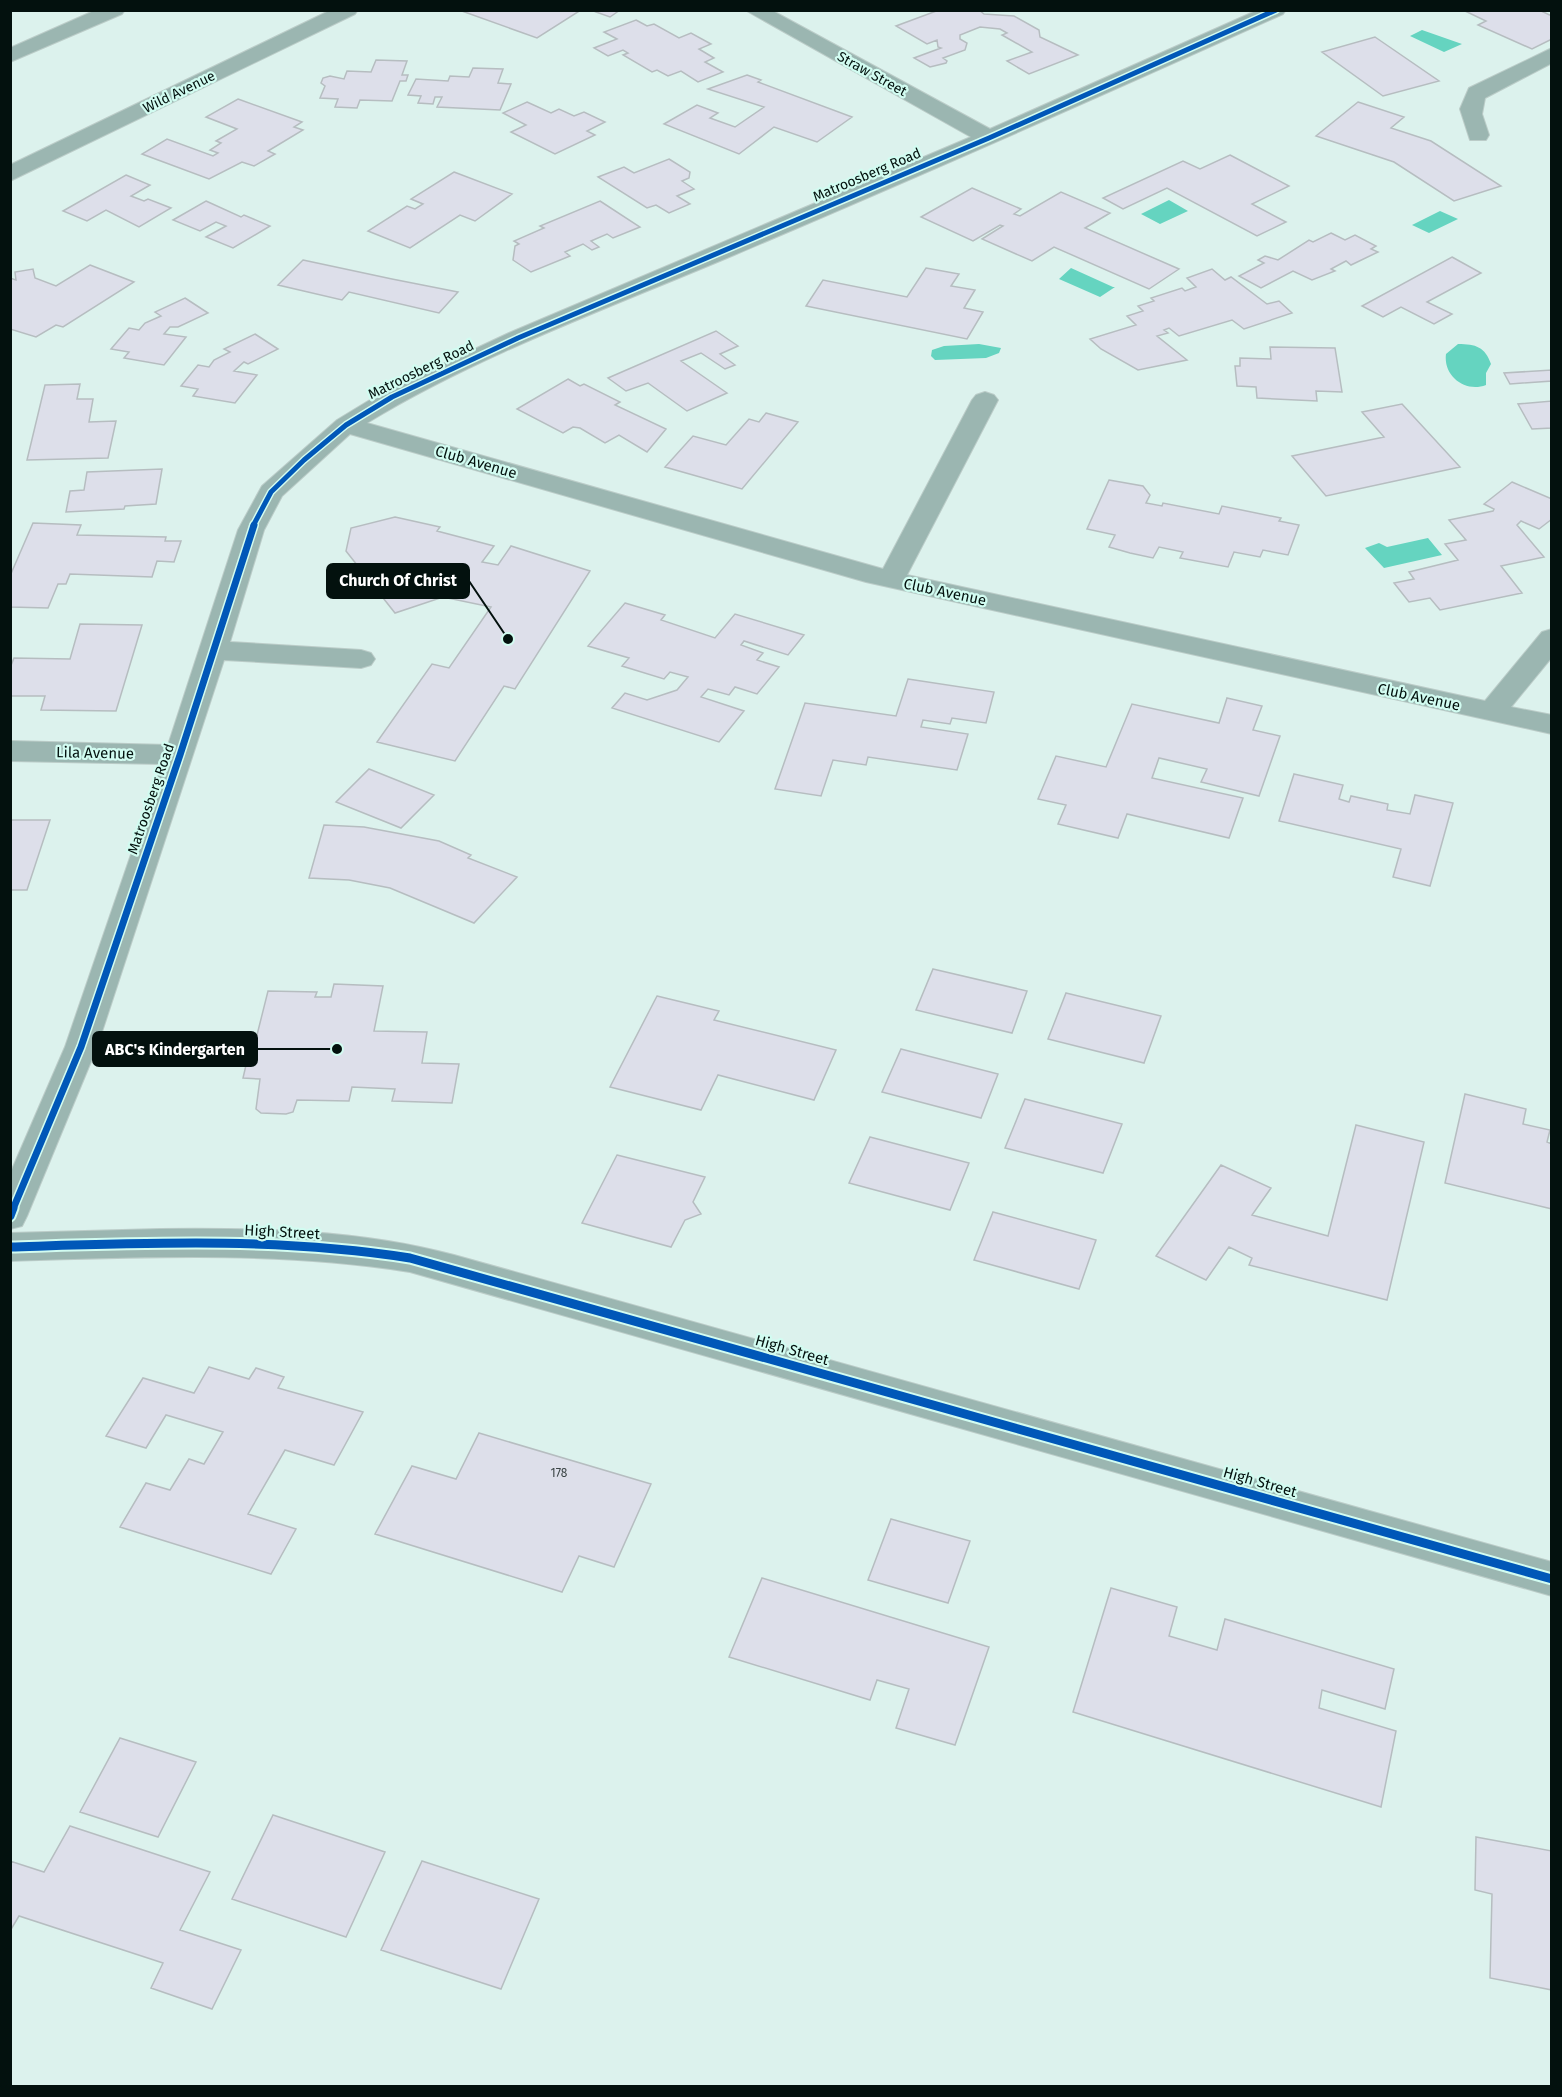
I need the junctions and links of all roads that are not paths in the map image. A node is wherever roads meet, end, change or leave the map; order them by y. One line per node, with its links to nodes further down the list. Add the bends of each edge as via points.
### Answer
1 (116, 10): 6 (street)
2 (755, 10): 8 (street, Straw Street)
3 (1276, 10): 8 (street, Matroosberg Road)
4 (344, 11): 9 (street, Wild Avenue)
5 (1551, 54): 7 (street, via 1476,93 1469,111)
6 (10, 56)
7 (1478, 135)
8 (989, 138): 11 (street, Matroosberg Road, via 518,338 392,397)
9 (10, 174)
10 (985, 400): 12 (street)
11 (346, 425): 12 (street, Club Avenue); 14 (street, Matroosberg Road, via 271,492 251,530)
12 (891, 580): 16 (street, Club Avenue)
13 (1551, 638): 16 (street)
14 (212, 650): 15 (street); 19 (street, Matroosberg Road)
15 (361, 659)
16 (1491, 712): 17 (street, Club Avenue)
17 (1551, 725)
18 (10, 751): 19 (street, Lila Avenue)
19 (180, 755): 20 (street, Matroosberg Road, via 81,1047)
20 (10, 1216)
21 (10, 1247): 22 (street, High Street, via 209,1243 316,1247 410,1258)
22 (1551, 1579)

